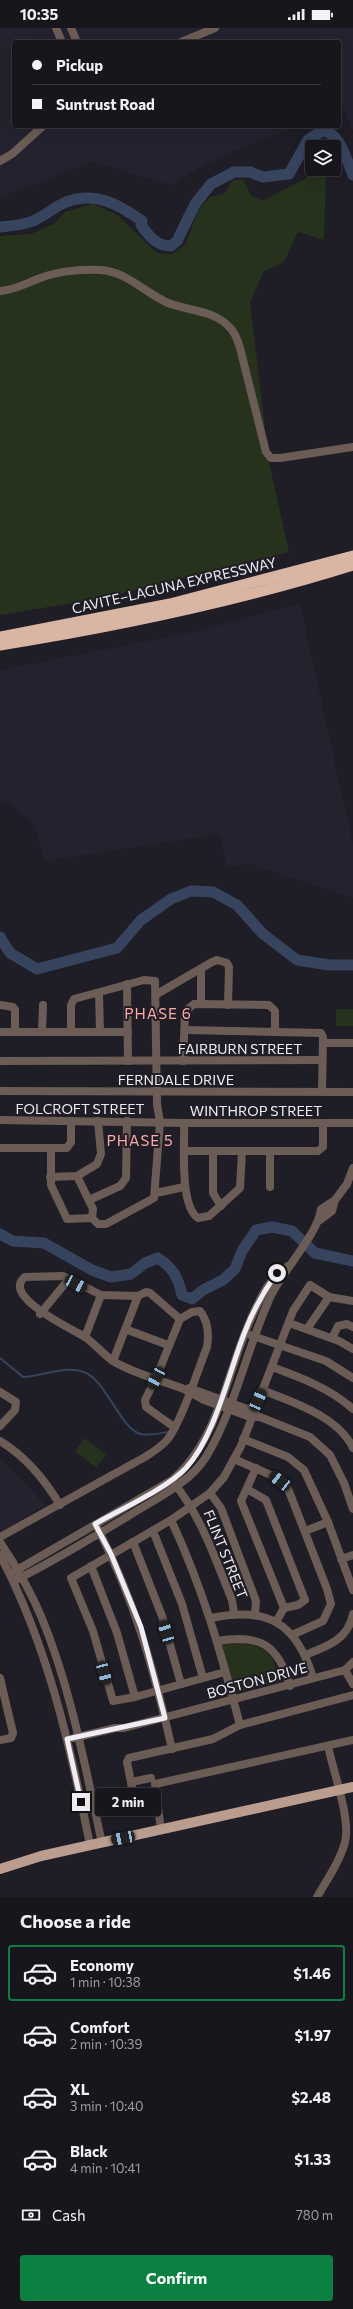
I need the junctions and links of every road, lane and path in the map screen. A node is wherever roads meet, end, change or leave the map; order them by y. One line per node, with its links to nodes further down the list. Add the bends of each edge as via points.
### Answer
1 (56, 28): 4 (street)
2 (71, 28): 5 (street)
3 (215, 28): 6 (street)
4 (61, 40)
5 (76, 40)
6 (185, 40)
7 (41, 128): 8 (street, via 12,154)
8 (0, 161)
9 (0, 291): 10 (street, via 23,286 44,277 101,270 126,277 169,303 212,315 235,333 266,452 271,458)
10 (353, 448)
11 (353, 556): 13 (highway, CAVITE–LAGUNA EXPRESSWAY, via 170,604)
12 (353, 565): 14 (highway, CAVITE–LAGUNA EXPRESSWAY, via 171,613)
13 (0, 637)
14 (0, 645)
15 (201, 969): 18 (street); 19 (street); 22 (street, via 217,960 227,963)
16 (127, 984): 17 (street); 18 (street, via 155,981); 29 (street)
17 (99, 993): 27 (street, via 74,999); 28 (street)
18 (157, 994): 33 (street)
19 (198, 1004): 22 (street); 23 (street, via 187,1010)
20 (0, 1005): 25 (street, via 13,1007 15,1010)
21 (43, 1005): 26 (street)
22 (228, 1005): 30 (street, via 273,1008)
23 (185, 1030): 30 (street); 37 (street)
24 (0, 1032): 25 (street)
25 (15, 1032): 26 (street)
26 (42, 1032): 27 (street)
27 (71, 1032): 28 (street)
28 (100, 1032): 29 (street)
29 (128, 1032): 36 (street)
30 (275, 1032): 31 (street, via 321,1033)
31 (323, 1043): 32 (street); 34 (street)
32 (353, 1043)
33 (157, 1060): 36 (street, FAIRBURN STREET); 37 (street, FAIRBURN STREET); 41 (street)
34 (322, 1060): 37 (street, FAIRBURN STREET); 39 (street)
35 (0, 1061): 36 (street, FAIRBURN STREET)
36 (128, 1061)
37 (184, 1061)
38 (0, 1090): 41 (street, FERNDALE DRIVE)
39 (322, 1091): 40 (street, FERNDALE DRIVE); 41 (street, FERNDALE DRIVE)
40 (352, 1091)
41 (155, 1092): 46 (street)
42 (0, 1120): 43 (street, FOLCROFT STREET)
43 (71, 1121): 44 (street, FOLCROFT STREET); 51 (street, via 70,1146 63,1150)
44 (98, 1121): 45 (street, FOLCROFT STREET); 57 (street, via 100,1160)
45 (126, 1121): 46 (street, FOLCROFT STREET); 62 (street, via 126,1178 120,1186)
46 (158, 1123): 47 (street, WINTHROP STREET); 61 (street)
47 (184, 1123): 48 (street, WINTHROP STREET); 52 (street)
48 (323, 1123): 49 (street, WINTHROP STREET); 55 (street, via 323,1147 318,1151)
49 (353, 1123)
50 (0, 1148): 51 (street)
51 (51, 1149): 58 (street)
52 (185, 1151): 53 (street); 60 (street)
53 (213, 1151): 54 (street); 64 (street, via 213,1193)
54 (242, 1151): 55 (street); 64 (street, via 240,1188)
55 (270, 1151): 59 (street)
56 (353, 1168): 63 (street, via 347,1184)
57 (76, 1176): 58 (street); 62 (street)
58 (50, 1177): 65 (street, via 51,1185 67,1219)
59 (270, 1187)
60 (184, 1188): 61 (street); 64 (street, via 195,1216 201,1219 209,1216)
61 (156, 1193): 65 (street, via 151,1202 106,1224 98,1224)
62 (89, 1200): 65 (street, via 93,1210)
63 (335, 1200): 66 (street, via 329,1216); 66 (street, via 321,1210)
64 (220, 1206)
65 (92, 1218)
66 (319, 1222): 67 (street)
67 (288, 1265): 79 (street, via 277,1273 262,1294); 81 (street, via 269,1298)
68 (68, 1280): 69 (street); 73 (street); 73 (street, via 55,1275 19,1279 16,1285 18,1297)
69 (101, 1295): 70 (street); 80 (street)
70 (138, 1296): 74 (street, via 146,1292 155,1296); 77 (street)
71 (329, 1297): 72 (street); 75 (street, via 310,1284 293,1311); 78 (street)
72 (353, 1301)
73 (40, 1314): 80 (street)
74 (180, 1319): 84 (street); 90 (street, via 192,1312 200,1311 208,1332 207,1347)
75 (289, 1323): 78 (street); 83 (street)
76 (353, 1326): 82 (street, via 338,1326)
77 (125, 1329): 84 (street); 86 (street)
78 (308, 1329): 82 (street)
79 (244, 1333): 81 (street); 93 (street)
80 (85, 1337): 86 (street)
81 (255, 1337): 83 (street); 94 (street)
82 (332, 1338): 85 (street)
83 (281, 1344): 87 (street); 89 (street, via 326,1361)
84 (168, 1345): 88 (street)
85 (353, 1349)
86 (113, 1360): 88 (street)
87 (272, 1367): 91 (street); 95 (street, via 318,1384)
88 (156, 1378): 90 (street); 98 (street, via 145,1400 146,1407)
89 (353, 1378)
90 (188, 1390): 93 (street); 98 (street)
91 (262, 1390): 96 (street); 101 (street, via 314,1410 333,1425)
92 (0, 1392): 97 (street, via 16,1402 15,1410)
93 (220, 1402): 94 (street); 104 (street, via 198,1451)
94 (229, 1405): 96 (street); 104 (street, via 205,1458)
95 (353, 1409)
96 (251, 1414): 99 (street); 106 (street, via 310,1437 330,1456)
97 (0, 1426)
98 (174, 1427): 108 (street, via 168,1439 145,1457)
99 (243, 1439): 102 (street); 112 (street, via 288,1457 304,1470)
100 (0, 1441): 108 (street, via 29,1464)
101 (353, 1448)
102 (234, 1459): 103 (street); 107 (street, via 224,1477)
103 (256, 1468): 105 (street); 115 (street, via 287,1486)
104 (174, 1483): 109 (street, FLINT STREET); 113 (street); 116 (street)
105 (247, 1489): 128 (street, via 241,1501); 128 (street, via 266,1500 305,1600 298,1605)
106 (350, 1489): 110 (street)
107 (210, 1493): 109 (street); 130 (street, via 221,1508 256,1601)
108 (60, 1505): 117 (street)
109 (192, 1506): 111 (street); 129 (street, FLINT STREET, via 232,1600)
110 (353, 1509)
111 (171, 1520): 114 (street); 132 (street, via 193,1567)
112 (328, 1522): 115 (street); 122 (street)
113 (95, 1524): 116 (street); 124 (street)
114 (152, 1531): 118 (street); 141 (street, via 182,1604)
115 (305, 1531): 134 (street, via 331,1604 323,1621)
116 (100, 1533): 119 (street); 125 (street)
117 (1, 1538): 124 (street)
118 (133, 1542): 119 (street); 143 (street, via 162,1616)
119 (111, 1554): 123 (street); 146 (street, via 141,1627)
120 (0, 1555): 126 (street)
121 (353, 1555): 122 (street)
122 (341, 1559): 127 (street)
123 (91, 1566): 148 (street, via 118,1633); 148 (street, via 73,1576 71,1581 93,1631 111,1698 116,1701)
124 (18, 1569): 125 (street); 126 (street)
125 (22, 1577): 126 (street); 152 (street, via 41,1616 58,1661)
126 (12, 1578): 155 (street, via 48,1665)
127 (353, 1590)
128 (284, 1608): 133 (street)
129 (234, 1613): 130 (street); 132 (street)
130 (255, 1614): 133 (street)
131 (353, 1614): 136 (street, via 352,1620 337,1642)
132 (211, 1618): 135 (street)
133 (276, 1622): 134 (street)
134 (292, 1635): 136 (street)
135 (218, 1641): 139 (street); 145 (street, via 236,1638 254,1639 259,1642 274,1652 284,1665)
136 (305, 1655): 142 (street)
137 (353, 1662): 138 (street)
138 (345, 1670): 142 (street, BOSTON DRIVE); 144 (street)
139 (226, 1672): 141 (street); 149 (street)
140 (0, 1678): 153 (street, via 13,1733 11,1738)
141 (203, 1678): 143 (street)
142 (312, 1678): 145 (street, BOSTON DRIVE)
143 (181, 1684): 146 (street)
144 (353, 1684)
145 (290, 1686): 149 (street, BOSTON DRIVE)
146 (158, 1691): 148 (street); 150 (street)
147 (353, 1695): 151 (street)
148 (135, 1697)
149 (233, 1700): 150 (street, BOSTON DRIVE); 151 (street)
150 (165, 1718): 152 (street, BOSTON DRIVE, via 116,1732); 157 (street)
151 (240, 1726): 157 (street, via 213,1739)
152 (78, 1739): 155 (street, BOSTON DRIVE); 164 (street)
153 (0, 1740)
154 (353, 1740): 156 (street)
155 (68, 1742): 165 (street)
156 (328, 1746): 161 (street); 163 (street, via 155,1784)
157 (172, 1749): 159 (street, via 127,1759)
158 (151, 1778): 159 (street)
159 (131, 1782): 162 (street, via 136,1804)
160 (353, 1787): 161 (main road)
161 (339, 1790): 163 (main road); 167 (street, via 346,1827 345,1842)
162 (150, 1801)
163 (162, 1830): 164 (main road)
164 (102, 1842): 165 (main road)
165 (90, 1845): 166 (main road, via 16,1862)
166 (0, 1869)
167 (320, 1896)

